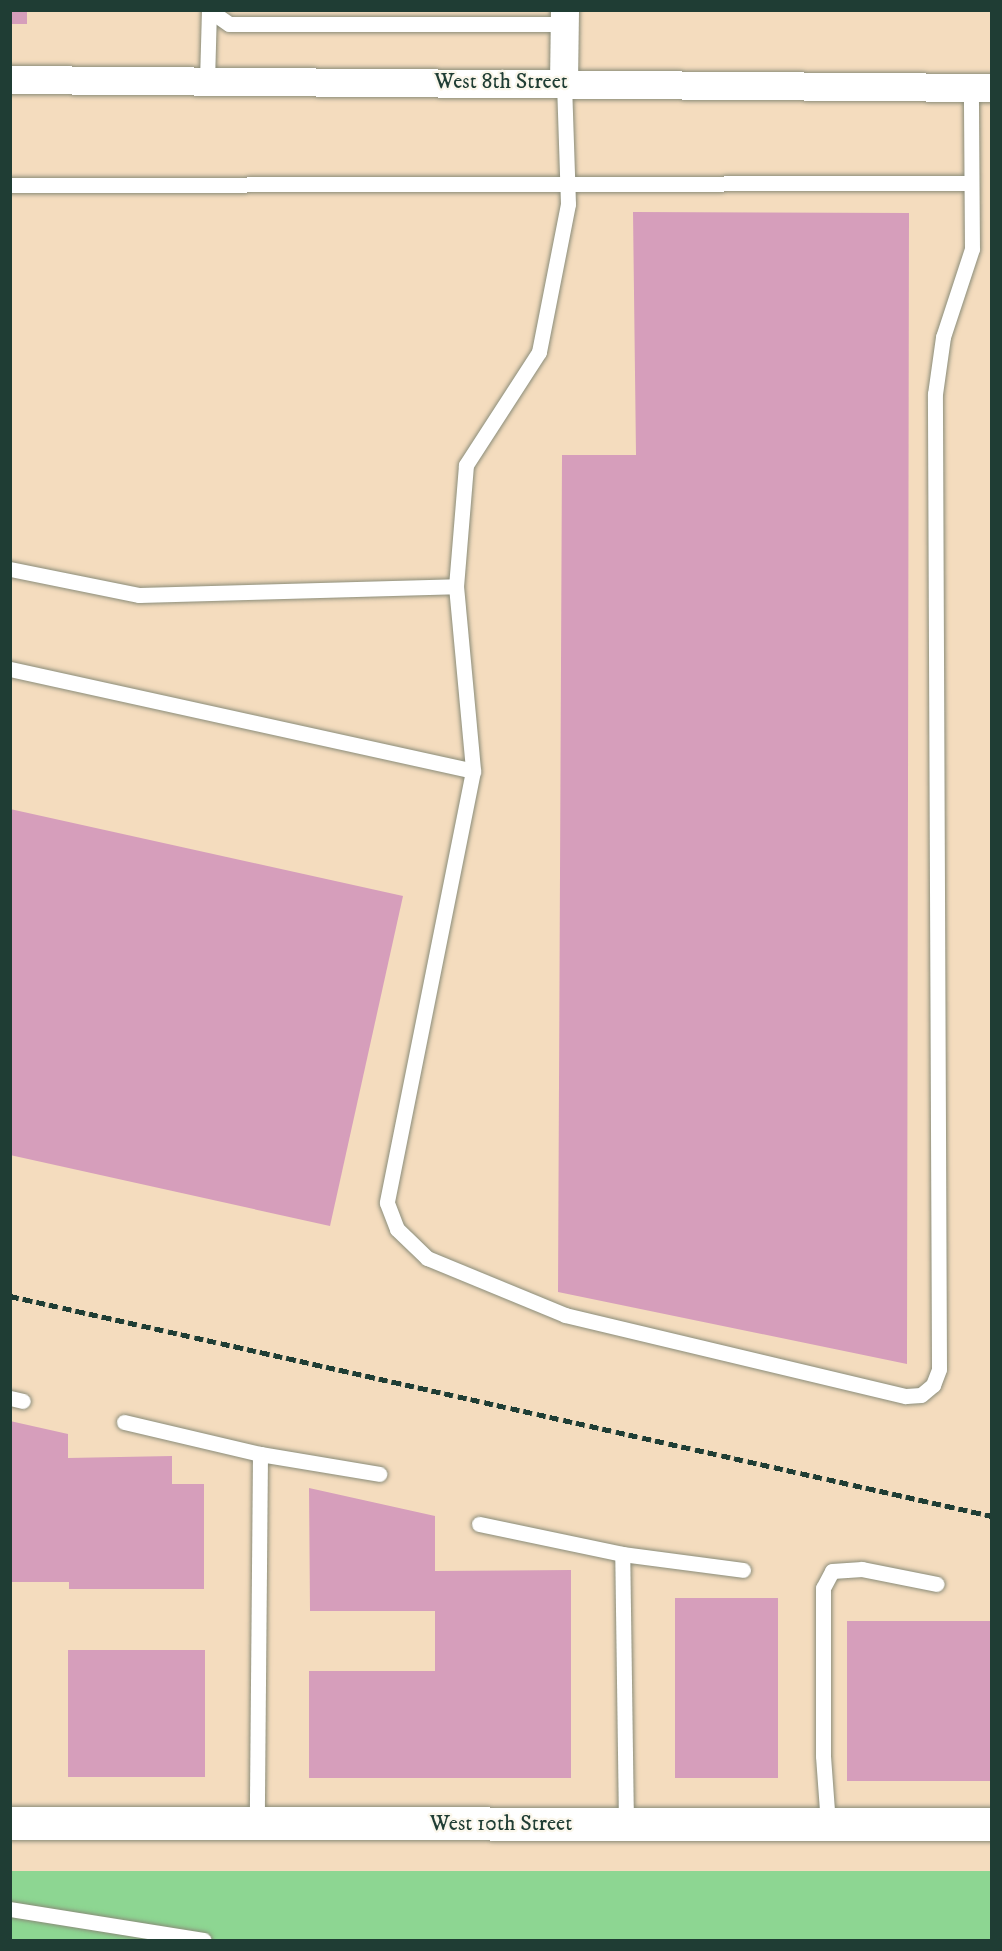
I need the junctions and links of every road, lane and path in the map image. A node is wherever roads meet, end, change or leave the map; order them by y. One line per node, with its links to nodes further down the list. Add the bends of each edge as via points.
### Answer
1 (209, 11): 2 (lane, via 229,24); 4 (lane)
2 (565, 17): 5 (street)
3 (10, 80): 4 (street, West 8th Street)
4 (207, 81): 5 (street, West 8th Street)
5 (564, 82): 6 (street, West 8th Street); 9 (lane)
6 (981, 88): 7 (lane)
7 (971, 183): 9 (lane); 13 (lane, via 972,249 943,337 935,394 939,1368 933,1385 921,1395 906,1396 565,1315 427,1258 397,1229 387,1203)
8 (10, 185): 9 (lane)
9 (567, 185): 11 (lane, via 568,204 539,352 466,465)
10 (10, 569): 11 (lane, via 139,595)
11 (456, 586): 13 (lane)
12 (10, 669): 13 (lane)
13 (473, 771)
14 (124, 1422): 15 (lane)
15 (260, 1454): 16 (lane); 22 (lane)
16 (379, 1474)
17 (479, 1524): 18 (lane)
18 (622, 1554): 19 (lane); 23 (lane)
19 (743, 1570)
20 (937, 1584): 24 (lane, via 862,1569 832,1571 823,1588 823,1756)
21 (10, 1823): 22 (street, West 10th Street)
22 (257, 1823): 23 (street, West 10th Street)
23 (626, 1824): 24 (street, West 10th Street)
24 (828, 1824): 25 (street, West 10th Street)
25 (992, 1824)
26 (10, 1909): 27 (lane)
27 (204, 1941)

